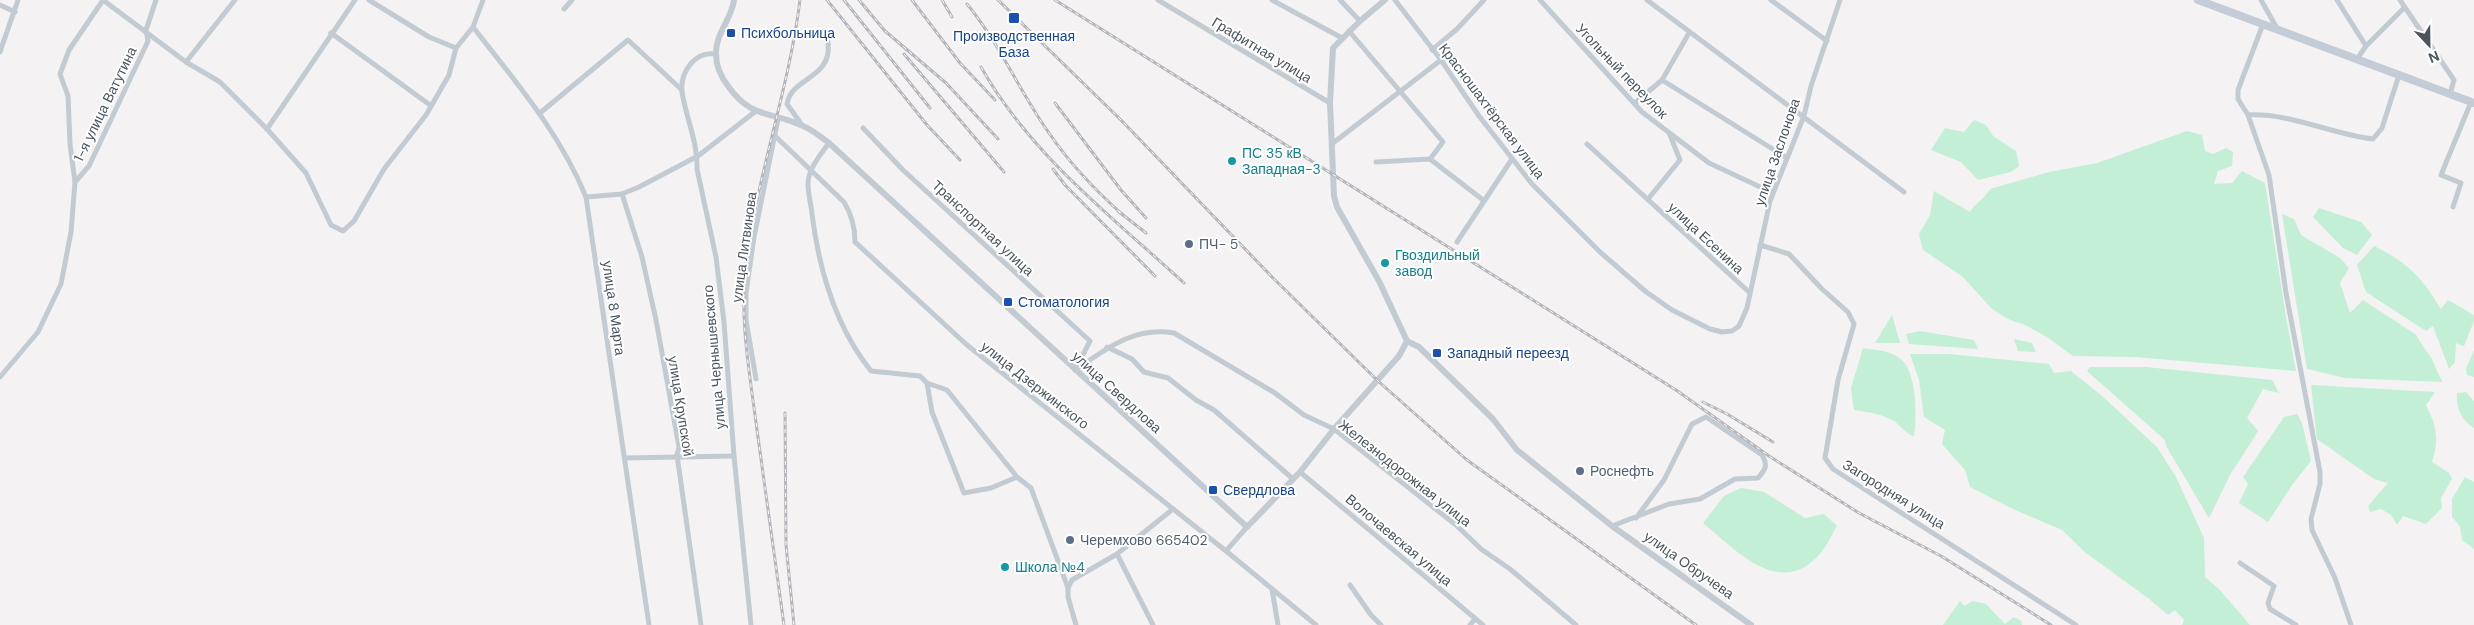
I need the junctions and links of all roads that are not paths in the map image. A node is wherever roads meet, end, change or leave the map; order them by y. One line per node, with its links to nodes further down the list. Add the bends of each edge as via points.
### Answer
1 (18, 0): 27 (street)
2 (103, 0): 31 (street); 75 (street, via 69,50 60,74 68,96)
3 (156, 0): 31 (street, 1-я улица Ватутина)
4 (234, 0): 46 (street)
5 (355, 0): 34 (street)
6 (369, 0): 40 (street, via 429,37)
7 (483, 0): 30 (street)
8 (572, 0): 26 (street)
9 (734, 0): 43 (street, via 717,42)
10 (1158, 0): 53 (street, Графитная улица)
11 (1272, 0): 36 (street)
12 (1340, 0): 28 (street)
13 (1385, 0): 28 (street)
14 (1395, 0): 41 (street, Красношахтёрская улица)
15 (1484, 0): 41 (street)
16 (1540, 0): 54 (street, Угольный переулок)
17 (1647, 0): 35 (street)
18 (1771, 0): 37 (street)
19 (1840, 0): 37 (street, улица Заслонова)
20 (2198, 0): 29 (main road)
21 (2261, 0): 32 (street)
22 (2337, 0): 39 (street)
23 (2400, 0): 25 (street)
24 (0, 5): 27 (street)
25 (2404, 8): 39 (street); 51 (street, via 2454,80)
26 (564, 9)
27 (15, 12): 42 (street)
28 (1360, 21): 33 (street)
29 (2263, 24): 32 (main road); 58 (street, via 2238,90 2238,99)
30 (473, 27): 40 (street); 57 (street, улица 8 Марта)
31 (146, 30): 46 (street); 75 (street, 1-я улица Ватутина, via 148,41 90,166)
32 (2278, 30): 44 (main road)
33 (1349, 31): 36 (street); 50 (street)
34 (332, 33): 55 (street); 63 (street)
35 (1689, 33): 48 (street); 59 (street)
36 (1342, 38): 53 (street, via 1333,48)
37 (1827, 41): 59 (street, улица Заслонова, via 1810,86)
38 (828, 42): 61 (street, via 830,55 825,63 788,95 787,104)
39 (2366, 46): 44 (street)
40 (456, 48): 55 (street, via 449,75)
41 (1432, 50): 45 (street, Красношахтёрская улица)
42 (0, 52)
43 (716, 54): 49 (street, via 707,53 694,59 684,77); 56 (street, улица Свердлова, via 723,79 736,97)
44 (2357, 59): 47 (main road)
45 (1440, 60): 50 (street); 70 (street, Красношахтёрская улица)
46 (186, 62): 63 (street, via 220,82)
47 (2399, 75): 51 (main road); 58 (street, via 2382,128 2373,139 2266,114)
48 (1662, 80): 54 (street); 71 (street)
49 (682, 90): 57 (street, via 628,40); 69 (street, улица Чернышевского)
50 (1401, 90): 67 (street); 72 (street, via 1442,142)
51 (2450, 94): 52 (main road)
52 (2473, 102): 82 (street, via 2441,175 2461,183)
53 (1330, 103): 67 (street)
54 (1635, 103): 65 (street, Угольный переулок)
55 (430, 105): 63 (street, via 426,115 384,169 354,221 343,231 331,225 306,173)
56 (756, 111): 60 (street, улица Свердлова); 69 (street)
57 (540, 113): 79 (street, улица 8 Марта, via 576,172)
58 (2248, 115): 125 (street, via 2269,175 2286,293 2320,472 2312,530 2335,578)
59 (1804, 116): 71 (street, улица Заслонова); 76 (street)
60 (778, 119): 61 (street, улица Свердлова); 64 (street, улица Литвинова)
61 (802, 125): 66 (street, улица Свердлова)
62 (863, 128): 89 (street, Транспортная улица, via 903,170 1090,341)
63 (267, 129)
64 (774, 134): 74 (street, улица Дзержинского); 91 (street, улица Литвинова, via 746,293 746,320)
65 (1670, 135): 77 (street, Угольный переулок, via 1709,163); 80 (street, via 1680,160)
66 (829, 143): 74 (street); 89 (street, улица Свердлова)
67 (1333, 143): 87 (street, via 1337,207 1379,282)
68 (1587, 144): 80 (street)
69 (698, 156): 78 (street); 95 (street, улица Чернышевского, via 697,169 716,256 724,322)
70 (1512, 158): 81 (street); 86 (street, Красношахтёрская улица, via 1532,184 1575,227 1645,291 1672,310)
71 (1787, 158): 77 (street, улица Заслонова)
72 (1430, 159): 73 (street); 81 (street)
73 (1376, 162)
74 (812, 171): 92 (street, via 808,182 817,252 833,304 851,344 871,371 920,376); 100 (street, улица Дзержинского, via 850,211 855,242 967,345)
75 (75, 182): 90 (street, 1-я улица Ватутина, via 61,284 38,332)
76 (1904, 192)
77 (1773, 193): 84 (street, улица Заслонова)
78 (622, 194): 79 (street); 94 (street, улица Крупской, via 642,257 656,320)
79 (586, 197): 96 (street, улица 8 Марта)
80 (1648, 199): 85 (street, улица Есенина)
81 (1483, 200): 83 (street)
82 (2452, 207)
83 (1457, 242)
84 (1760, 245): 85 (street, улица Заслонова); 123 (street, Загородняя улица, via 1790,254 1848,312 1854,324 1838,380 1825,458 1834,470)
85 (1749, 292): 86 (street, улица Заслонова, via 1747,308 1738,326 1732,331)
86 (1722, 332)
87 (1407, 341): 93 (street, via 1399,356); 102 (street, улица Обручева, via 1419,348 1493,419 1517,450)
88 (1107, 347): 89 (street, Железнодорожная улица); 93 (street, Железнодорожная улица, via 1160,330 1174,333 1276,393 1304,415); 99 (street, via 1132,359 1144,372 1168,378 1214,410)
89 (1075, 370): 103 (street, улица Свердлова)
90 (0, 377)
91 (756, 379)
92 (927, 383): 98 (street, via 947,390); 98 (street, via 932,412 964,493 991,488)
93 (1334, 429): 97 (street); 121 (street, Железнодорожная улица)
94 (678, 455): 95 (street); 96 (street); 112 (street, улица Крупской)
95 (734, 456): 113 (street, улица Чернышевского)
96 (625, 458): 111 (street, улица 8 Марта)
97 (1300, 472): 99 (street); 110 (street, Волочаевская улица)
98 (1017, 476): 108 (street, via 1031,488)
99 (1293, 479): 103 (street)
100 (1173, 509): 104 (street, улица Дзержинского); 105 (street)
101 (1636, 518): 101 (street, via 1664,480 1692,424 1706,417 1762,455 1766,462 1766,470 1758,478 1735,479 1700,498 1648,510); 102 (street)
102 (1612, 526): 122 (street, улица Обручева)
103 (1247, 527): 104 (street)
104 (1226, 550): 109 (street, улица Дзержинского)
105 (1117, 554): 108 (street, via 1072,580); 115 (street)
106 (2240, 562): 124 (street, via 2274,586 2268,603 2270,609)
107 (1350, 586): 118 (street)
108 (1068, 588): 114 (street)
109 (1272, 589): 116 (street); 117 (street, улица Дзержинского)
110 (1476, 619): 119 (street); 120 (street, Волочаевская улица)
111 (649, 625)
112 (701, 625)
113 (751, 625)
114 (1076, 625)
115 (1153, 625)
116 (1278, 625)
117 (1316, 625)
118 (1381, 625)
119 (1470, 625)
120 (1483, 625)
121 (1576, 625)
122 (1751, 625)
123 (2076, 625)
124 (2296, 625)
125 (2350, 625)

